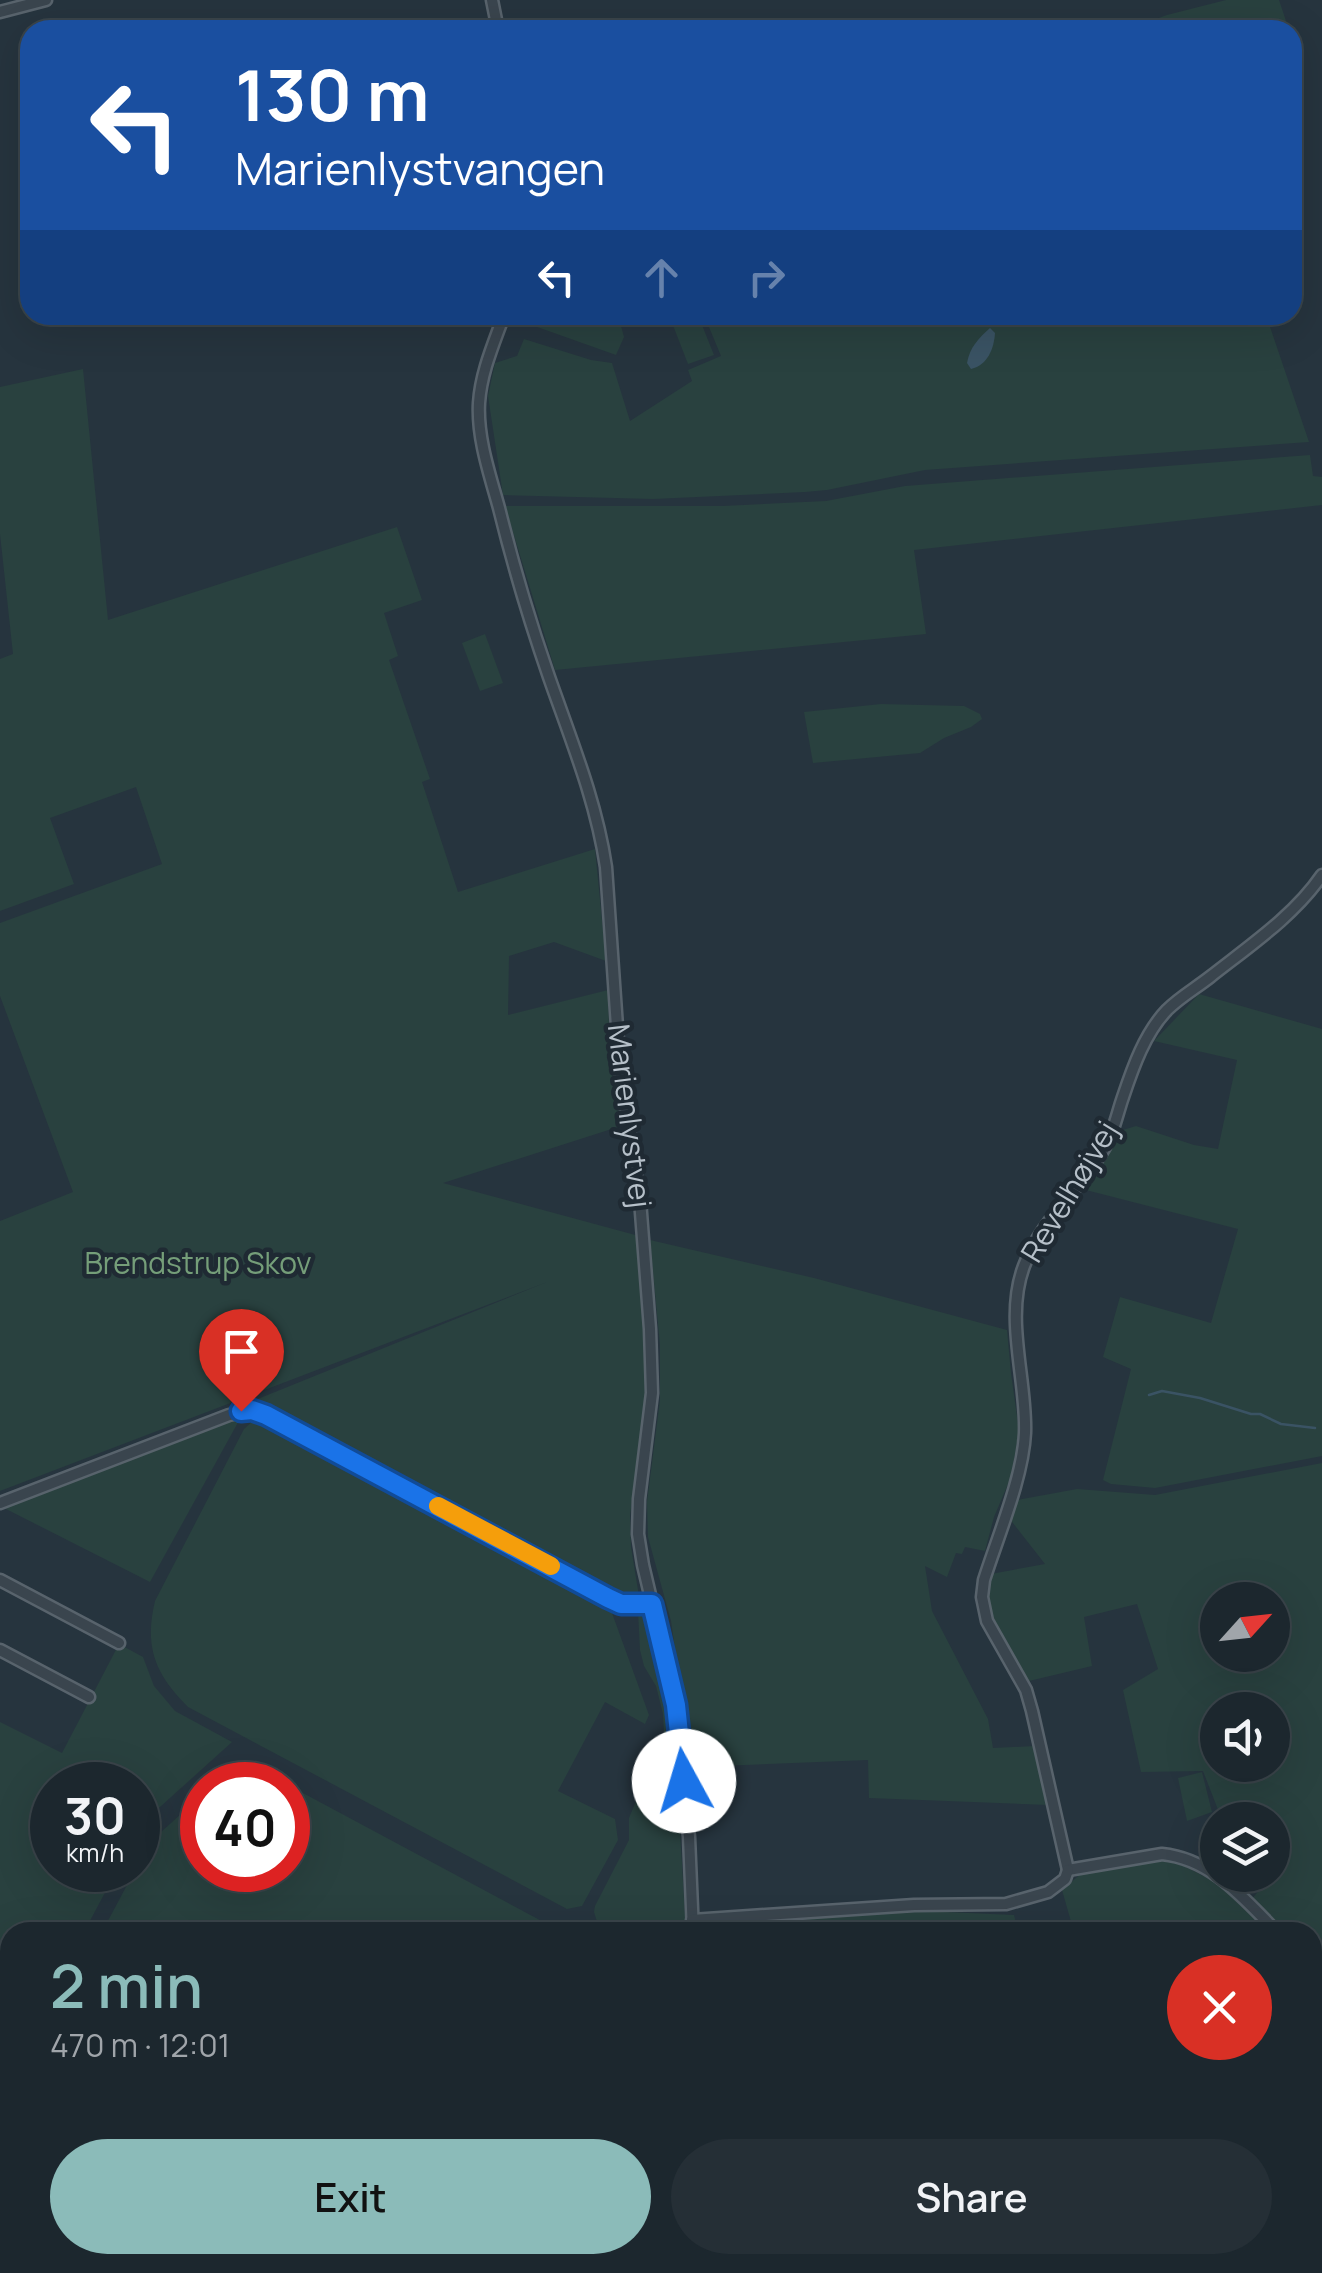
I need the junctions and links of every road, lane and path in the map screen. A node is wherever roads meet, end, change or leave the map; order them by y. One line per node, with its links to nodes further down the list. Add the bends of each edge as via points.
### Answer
1 (46, 0): 2 (street)
2 (33, 2): 3 (street)
3 (0, 12)
4 (500, 325): 8 (street, Marienlystvej, via 485,369 480,425 502,522 588,786 606,867 620,1070 650,1328 652,1392 638,1534)
5 (1322, 875): 12 (street, Revelhøjvej, via 1301,901 1158,1021 1105,1147 1044,1228 1019,1279 1024,1446 982,1596 987,1621 1026,1690)
6 (0, 1503): 8 (street, via 252,1410 608,1598)
7 (0, 1580): 9 (street)
8 (652, 1604): 13 (street, Marienlystvej, via 676,1705)
9 (119, 1643)
10 (0, 1650): 11 (street)
11 (89, 1697)
12 (1068, 1870): 13 (street, via 1048,1892 1006,1904); 14 (street, via 1176,1856 1232,1885)
13 (692, 1920)
14 (1267, 1922)

